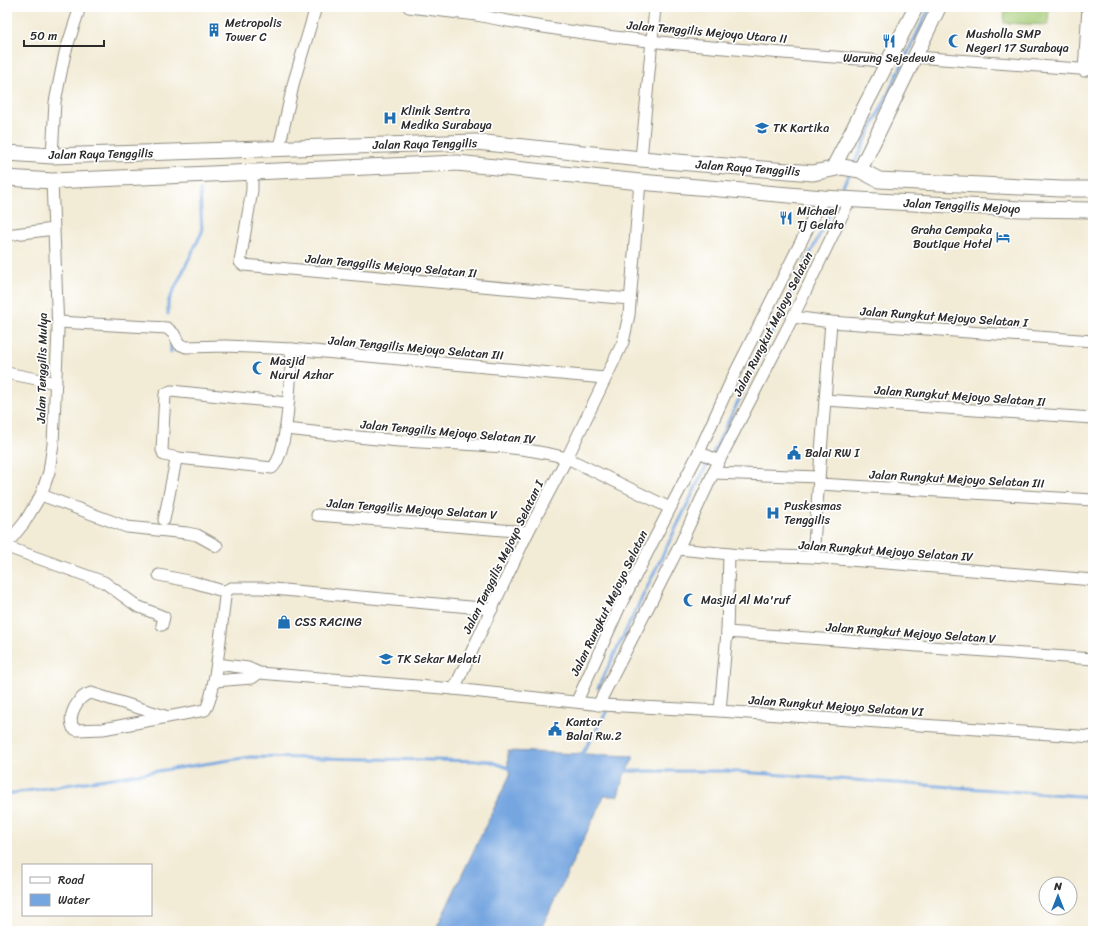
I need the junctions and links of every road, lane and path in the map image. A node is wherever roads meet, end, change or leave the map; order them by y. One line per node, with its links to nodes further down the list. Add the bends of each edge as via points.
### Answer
1 (80, 7): 16 (street, via 65,53 55,102)
2 (316, 7): 13 (street, via 294,81)
3 (409, 7): 8 (street, Jalan Tenggilis Mejoyo Utara II)
4 (655, 7): 9 (street)
5 (916, 7): 11 (street)
6 (939, 7): 10 (street)
7 (1088, 7): 12 (street)
8 (478, 11): 9 (street, Jalan Tenggilis Mejoyo Utara II, via 507,21)
9 (650, 42): 11 (street, Jalan Tenggilis Mejoyo Utara II); 17 (street)
10 (915, 57): 12 (street); 19 (street)
11 (888, 63): 19 (street)
12 (1089, 71)
13 (279, 148): 14 (main road, Jalan Raya Tenggilis, via 461,142); 16 (main road, Jalan Raya Tenggilis)
14 (545, 150): 17 (main road, Jalan Raya Tenggilis); 20 (main road)
15 (7, 152): 16 (main road, Jalan Raya Tenggilis)
16 (52, 156)
17 (641, 159): 18 (main road, Jalan Raya Tenggilis)
18 (748, 168): 19 (main road, Jalan Raya Tenggilis, via 813,172); 27 (main road)
19 (847, 168): 25 (main road, Jalan Tenggilis Mejoyo, via 879,180)
20 (542, 172): 21 (main road, Jalan Raya Tenggilis, via 457,162); 24 (main road, Jalan Raya Tenggilis)
21 (252, 173): 23 (main road, Jalan Raya Tenggilis); 33 (street, Jalan Tenggilis Mejoyo Selatan II, via 252,190 240,262 243,265)
22 (7, 178): 23 (main road, Jalan Raya Tenggilis)
23 (52, 181): 31 (street, Jalan Tenggilis Mulya)
24 (640, 182): 27 (main road, Jalan Raya Tenggilis); 33 (street, Jalan Tenggilis Mejoyo Selatan I)
25 (1023, 188): 26 (main road, Jalan Tenggilis Mejoyo); 29 (main road)
26 (1093, 189)
27 (745, 191): 28 (main road, Jalan Raya Tenggilis)
28 (838, 198): 29 (main road, Jalan Tenggilis Mejoyo); 34 (street, Jalan Rungkut Mejoyo Selatan); 46 (street, Jalan Rungkut Mejoyo Selatan, via 732,379)
29 (1022, 209): 30 (main road, Jalan Tenggilis Mejoyo)
30 (1093, 210)
31 (54, 229): 32 (street); 35 (street, Jalan Tenggilis Mulya)
32 (7, 235)
33 (630, 299): 40 (street, Jalan Tenggilis Mejoyo Selatan I, via 623,342)
34 (793, 317): 36 (street, Jalan Rungkut Mejoyo Selatan I); 49 (street, Jalan Rungkut Mejoyo Selatan)
35 (58, 322): 38 (street, Jalan Tenggilis Mejoyo Selatan III, via 167,328 182,346); 41 (street, Jalan Tenggilis Mulya)
36 (831, 322): 37 (street, Jalan Rungkut Mejoyo Selatan I); 42 (street)
37 (1093, 341)
38 (292, 349): 40 (street, Jalan Tenggilis Mejoyo Selatan III); 43 (street)
39 (7, 373): 41 (street)
40 (604, 378): 48 (street, Jalan Tenggilis Mejoyo Selatan I)
41 (56, 383): 52 (street, Jalan Tenggilis Mulya, via 52,454)
42 (825, 400): 44 (street, Jalan Rungkut Mejoyo Selatan II); 51 (street)
43 (288, 403): 45 (street); 47 (street, via 171,391 165,394 162,450 164,455)
44 (1093, 418)
45 (285, 429): 47 (street, via 276,464 272,468); 48 (street, Jalan Tenggilis Mejoyo Selatan IV, via 485,446)
46 (701, 453): 49 (street); 54 (street, Jalan Rungkut Mejoyo Selatan)
47 (178, 458): 56 (street)
48 (567, 458): 54 (street, Jalan Tenggilis Mejoyo Selatan IV); 57 (street, Jalan Tenggilis Mejoyo Selatan I)
49 (716, 460): 50 (street, Jalan Rungkut Mejoyo Selatan)
50 (713, 473): 51 (street, Jalan Rungkut Mejoyo Selatan III); 60 (street, Jalan Rungkut Mejoyo Selatan)
51 (819, 480): 53 (street, Jalan Rungkut Mejoyo Selatan III); 62 (street)
52 (41, 495): 58 (street, Jalan Tenggilis Mulya); 59 (street, via 126,527 197,535)
53 (1093, 500)
54 (670, 508): 74 (street, Jalan Rungkut Mejoyo Selatan, via 620,606)
55 (317, 515): 57 (street, Jalan Tenggilis Mejoyo Selatan V)
56 (164, 520)
57 (528, 532): 66 (street, Jalan Tenggilis Mejoyo Selatan I)
58 (7, 545): 67 (street, via 105,582 137,606 164,617)
59 (217, 546)
60 (678, 549): 61 (street, Jalan Rungkut Mejoyo Selatan IV); 75 (street, Jalan Rungkut Mejoyo Selatan)
61 (729, 554): 62 (street, Jalan Rungkut Mejoyo Selatan IV); 68 (street)
62 (813, 558): 64 (street, Jalan Rungkut Mejoyo Selatan IV)
63 (159, 575): 65 (street)
64 (1093, 580)
65 (226, 592): 66 (street, via 233,587 300,591); 70 (street)
66 (492, 609): 73 (street, Jalan Tenggilis Mejoyo Selatan I)
67 (162, 625)
68 (726, 632): 69 (street, Jalan Rungkut Mejoyo Selatan V); 76 (street)
69 (1093, 659)
70 (217, 664): 71 (street, via 248,668); 72 (street)
71 (259, 673): 72 (street, via 252,678); 73 (street, Jalan Rungkut Mejoyo Selatan VI)
72 (214, 681): 77 (street, via 205,710)
73 (454, 689): 74 (street, Jalan Rungkut Mejoyo Selatan VI)
74 (577, 701): 75 (street, Jalan Rungkut Mejoyo Selatan VI)
75 (598, 705): 76 (street, Jalan Rungkut Mejoyo Selatan VI)
76 (720, 711): 78 (street, Jalan Rungkut Mejoyo Selatan VI)
77 (168, 717): 77 (street, via 84,730 73,728 72,721 74,709 79,701 91,693)
78 (1093, 737)

